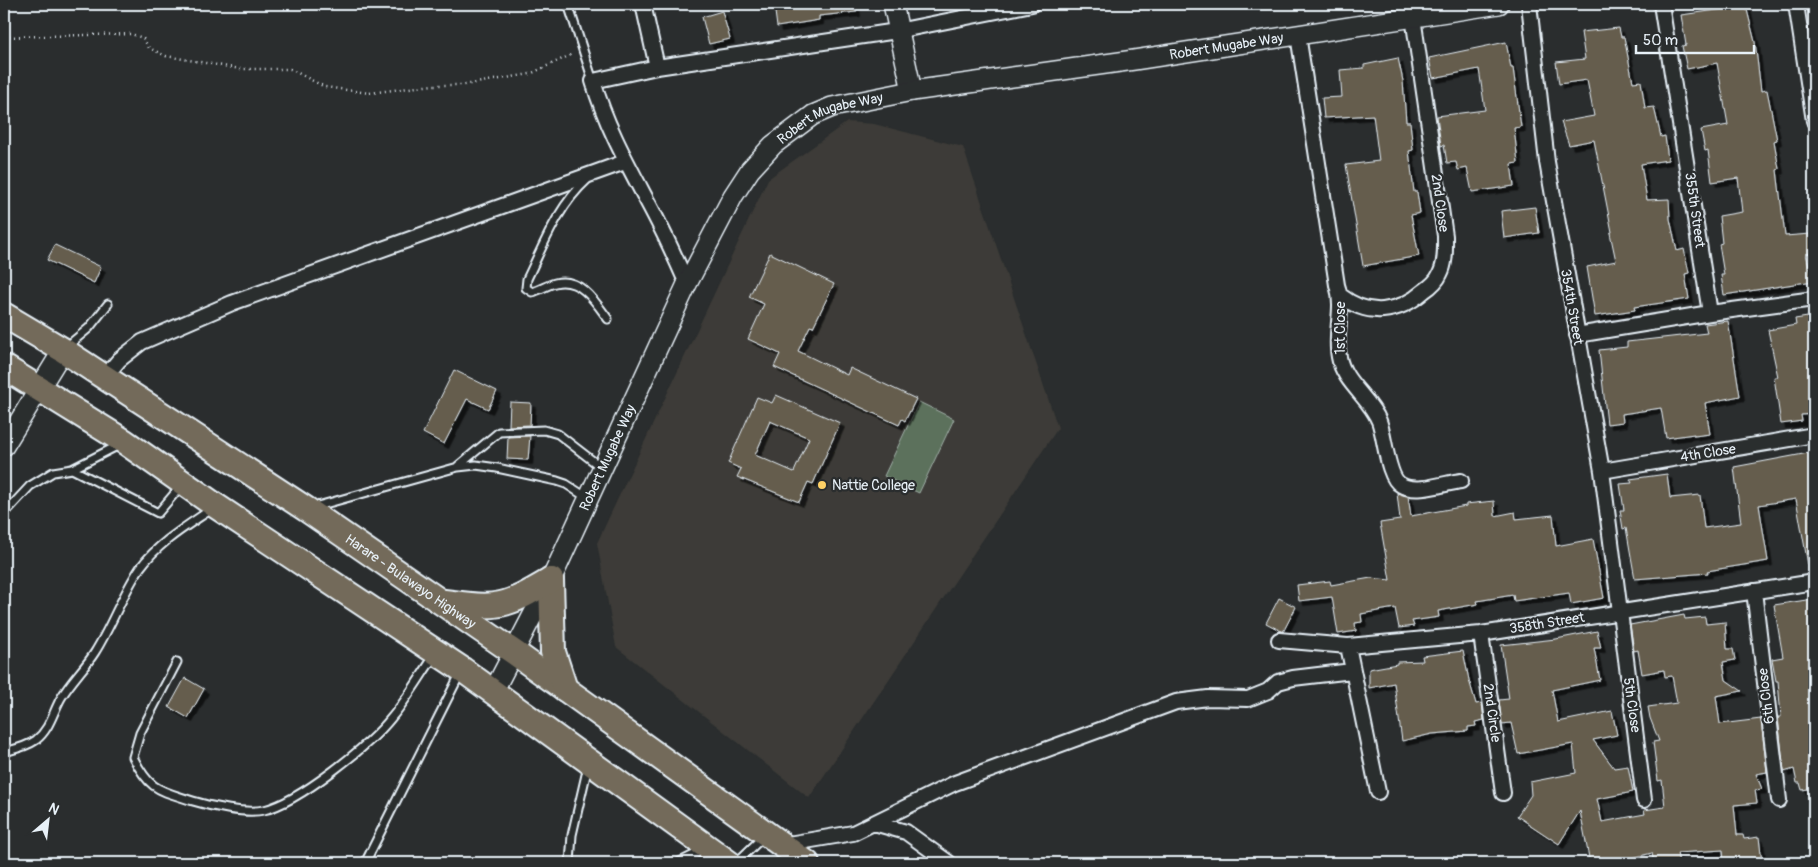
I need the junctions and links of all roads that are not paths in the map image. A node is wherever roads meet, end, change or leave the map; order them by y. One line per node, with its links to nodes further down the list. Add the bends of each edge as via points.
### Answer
1 (568, 4): 14 (lane)
2 (643, 4): 13 (street)
3 (893, 4): 11 (street)
4 (1032, 4): 9 (street)
5 (1499, 4): 10 (street, Robert Mugabe Way)
6 (1529, 4): 26 (street, 354th Street, via 1547,162)
7 (1661, 4): 23 (street, 355th Street)
8 (1796, 4): 16 (street)
9 (1014, 5): 11 (street)
10 (1413, 17): 12 (street, Robert Mugabe Way); 20 (street, 2nd Close, via 1445,236 1443,264 1440,275 1418,297 1389,310 1371,311)
11 (897, 31): 13 (street); 15 (street)
12 (1298, 35): 15 (street, Robert Mugabe Way); 20 (street, 1st Close)
13 (657, 67): 14 (street)
14 (593, 81): 17 (street)
15 (912, 91): 19 (street, Robert Mugabe Way, via 832,107 812,115 773,145 750,170 733,196)
16 (1814, 121)
17 (625, 162): 18 (street); 19 (street)
18 (590, 173): 25 (lane, via 561,210 527,278 526,288 532,292 557,283 574,284 594,300); 29 (street, via 344,265 232,303 142,342 119,360)
19 (688, 284): 36 (street, Robert Mugabe Way)
20 (1341, 296): 38 (street, 1st Close, via 1339,357 1343,370 1374,408 1393,478 1400,485 1412,489)
21 (1814, 299): 23 (street)
22 (108, 304): 27 (lane, via 89,328)
23 (1710, 313): 26 (street)
24 (4, 315): 27 (highway, Harare - Bulawayo Highway)
25 (608, 319)
26 (1577, 335): 37 (street, 354th Street)
27 (63, 350): 29 (highway, Harare - Bulawayo Highway); 30 (street)
28 (4, 366): 30 (highway)
29 (104, 378): 42 (highway, Harare - Bulawayo Highway)
30 (40, 388): 32 (highway); 33 (street)
31 (1814, 435): 37 (street, 4th Close)
32 (125, 442): 35 (lane); 39 (highway)
33 (4, 446)
34 (458, 466): 36 (lane, via 499,432 544,430 558,434); 40 (lane, via 497,468 557,481); 42 (lane)
35 (72, 468): 39 (lane, via 158,513); 43 (lane, via 53,472 30,486)
36 (602, 468): 40 (street, Robert Mugabe Way)
37 (1602, 471): 48 (street, 354th Street)
38 (1461, 481)
39 (183, 483): 41 (highway)
40 (588, 498): 44 (street, Robert Mugabe Way)
41 (216, 506): 52 (highway); 59 (lane, via 162,544 141,567 121,600 108,631 61,698 48,727 23,747)
42 (306, 509): 47 (highway, Harare - Bulawayo Highway)
43 (4, 514)
44 (551, 580): 47 (highway, via 504,604 478,607); 53 (street, Robert Mugabe Way); 57 (highway, via 553,652)
45 (1814, 582): 46 (street, 358th Street)
46 (1754, 591): 48 (street, 358th Street); 64 (street, 6th Close)
47 (439, 602): 53 (highway, Harare - Bulawayo Highway)
48 (1619, 610): 49 (street, 358th Street); 63 (street, 5th Close)
49 (1481, 634): 51 (street, 358th Street); 62 (street, 2nd Circle)
50 (1279, 640): 51 (street, 358th Street)
51 (1348, 646): 56 (street)
52 (436, 652): 54 (lane, via 392,718 374,737 324,778 264,810 230,810 201,804 159,790 143,777 133,756 140,733); 55 (highway)
53 (515, 653): 57 (highway, Harare - Bulawayo Highway); 58 (street, Robert Mugabe Way)
54 (177, 662)
55 (463, 670): 58 (highway); 68 (lane)
56 (1352, 670): 61 (street); 65 (street, via 1278,682 1268,691 1248,699 1208,698 1176,702 955,783)
57 (565, 689): 66 (highway, Harare - Bulawayo Highway)
58 (493, 692): 60 (highway)
59 (4, 752)
60 (588, 761): 67 (highway); 69 (lane, via 572,834)
61 (1378, 792)
62 (1503, 793)
63 (1644, 800)
64 (1779, 800)
65 (874, 823): 66 (street, via 853,833); 74 (street, via 906,832)
66 (774, 840): 72 (lane); 73 (highway, Harare - Bulawayo Highway)
67 (709, 848): 70 (lane); 71 (highway)
68 (365, 863)
69 (570, 863)
70 (678, 863)
71 (729, 863)
72 (736, 863)
73 (807, 863)
74 (949, 863)

